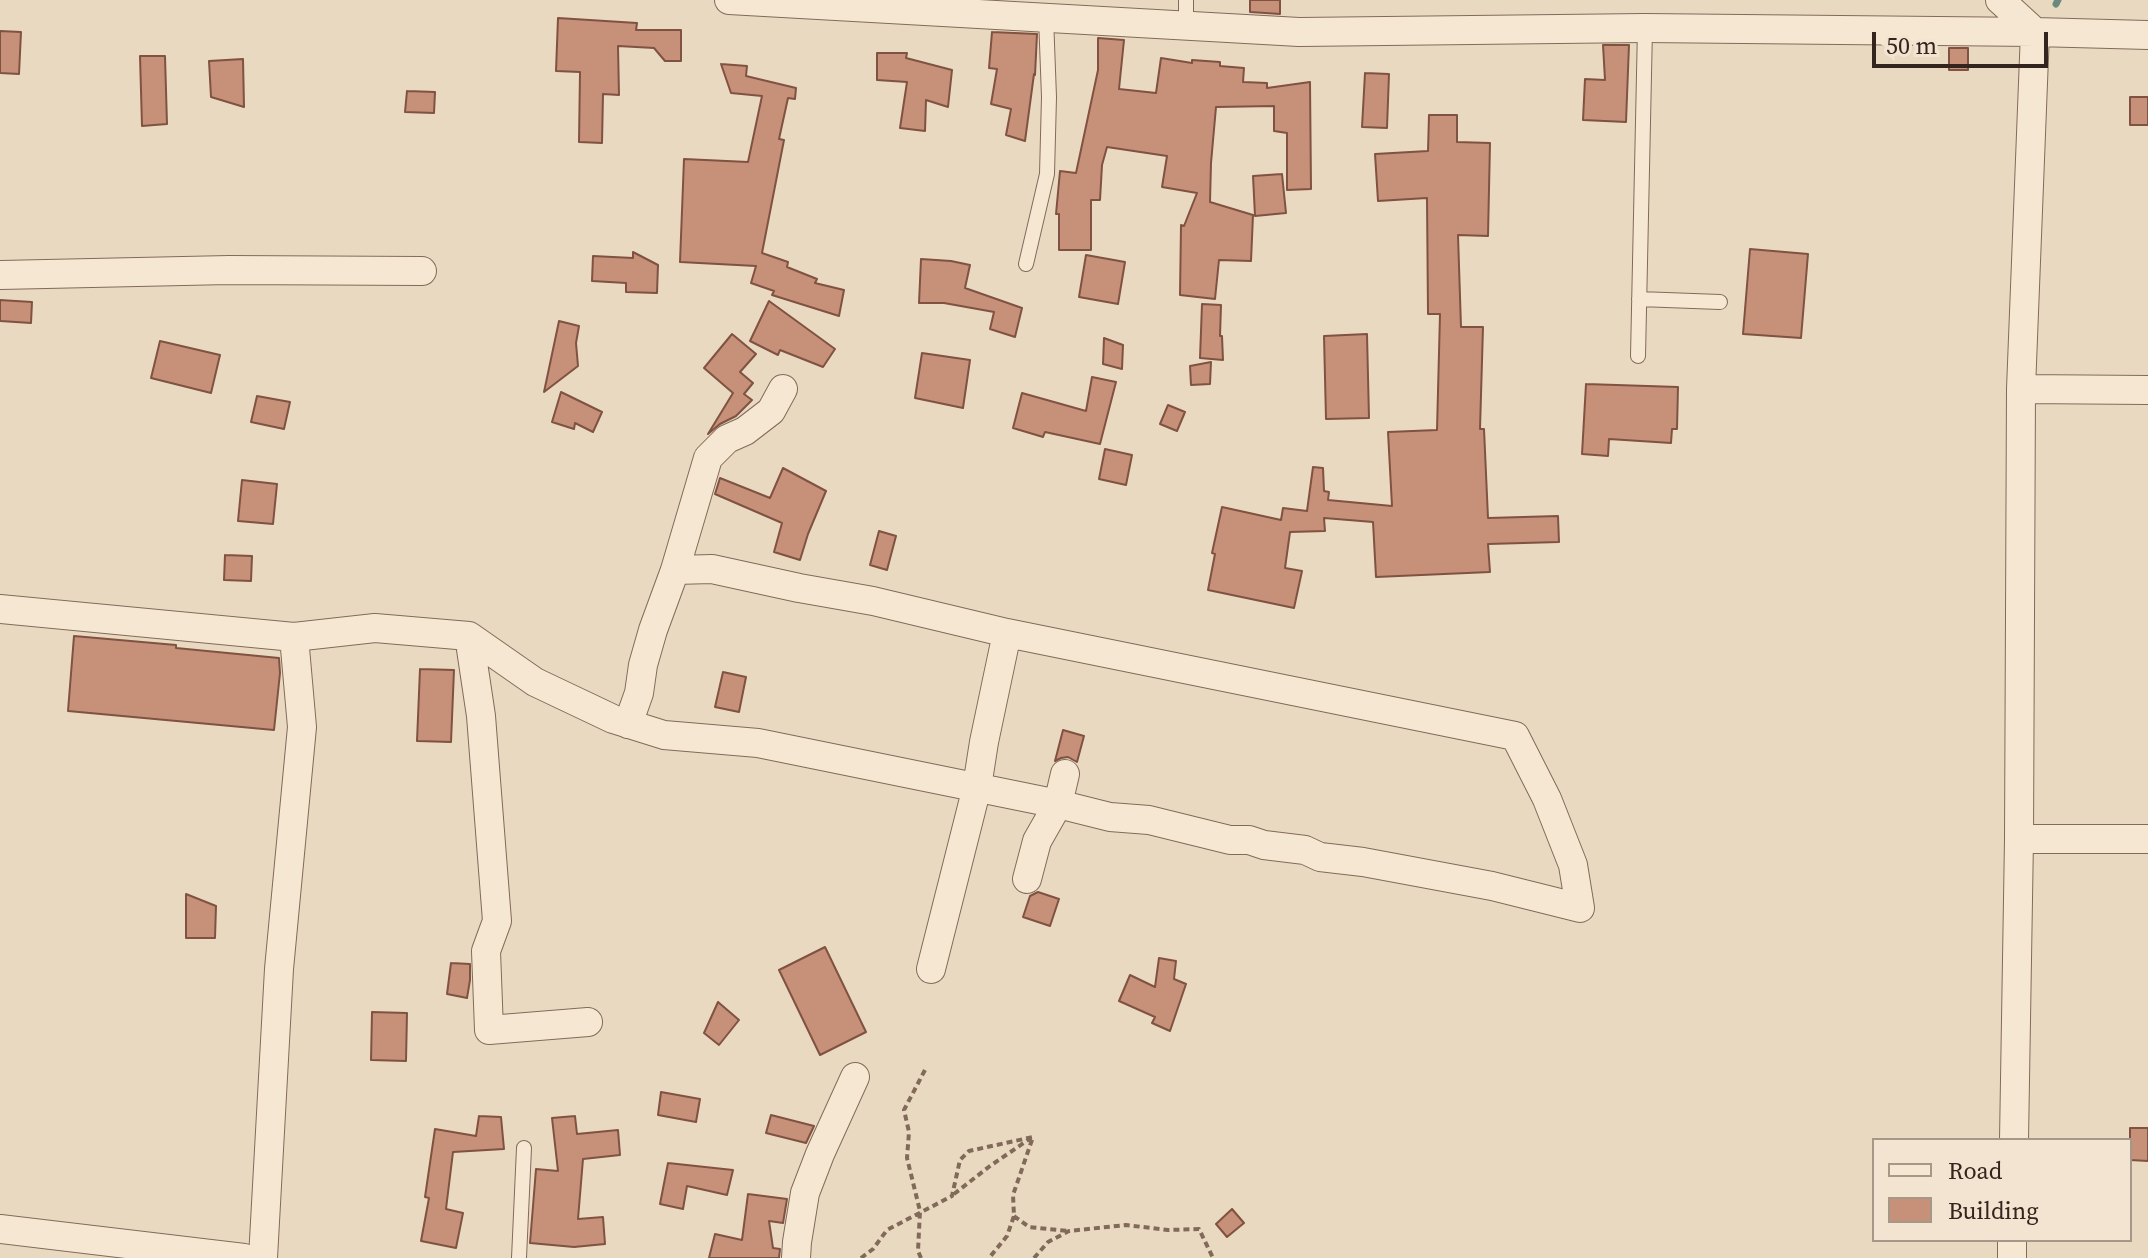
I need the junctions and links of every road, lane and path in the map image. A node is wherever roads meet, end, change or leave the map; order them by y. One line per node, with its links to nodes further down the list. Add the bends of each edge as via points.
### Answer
1 (729, 0): 4 (street)
2 (2000, 0): 6 (street)
3 (1186, 13): 4 (street); 5 (street, via 1299,32)
4 (1046, 17): 8 (lane, via 1047,174)
5 (1645, 28): 6 (street); 11 (lane)
6 (2035, 32): 7 (street); 15 (street)
7 (2148, 35)
8 (1026, 264)
9 (422, 271): 10 (street)
10 (0, 275)
11 (1639, 299): 12 (lane); 13 (lane)
12 (1720, 302)
13 (1638, 356)
14 (783, 389): 17 (street, via 771,411 708,458)
15 (2021, 389): 16 (street); 26 (street)
16 (2148, 390)
17 (675, 570): 19 (street, via 712,569); 22 (street)
18 (0, 609): 21 (street)
19 (1007, 633): 24 (street); 25 (street, via 1515,736 1573,865 1580,908 1492,886)
20 (469, 636): 21 (street, via 375,628); 22 (street, via 535,682); 30 (street, via 497,921 486,951 489,1030)
21 (294, 637): 42 (street, via 302,727 279,969)
22 (628, 724): 24 (street, via 664,735 758,743)
23 (1065, 774): 25 (street)
24 (977, 787): 25 (street); 29 (street)
25 (1058, 804): 28 (street, via 1037,841)
26 (2019, 839): 27 (street); 34 (street)
27 (2148, 839)
28 (1027, 879)
29 (931, 969)
30 (588, 1022)
31 (926, 1068): 37 (path, via 904,1110 907,1158)
32 (855, 1077): 44 (street, via 805,1193)
33 (1033, 1137): 36 (path); 36 (path, via 969,1151 960,1160); 38 (path, via 1013,1195)
34 (2014, 1138)
35 (524, 1148): 43 (lane)
36 (952, 1196): 37 (path)
37 (920, 1211): 45 (path, via 887,1230); 46 (path)
38 (1014, 1216): 40 (path, via 1029,1227); 47 (path, via 1007,1236)
39 (0, 1229): 41 (street)
40 (1069, 1231): 48 (path, via 1048,1242); 49 (path, via 1126,1225 1199,1229)
41 (244, 1258)
42 (263, 1258)
43 (519, 1258)
44 (796, 1258)
45 (861, 1258)
46 (921, 1258)
47 (989, 1258)
48 (1034, 1258)
49 (1213, 1258)

